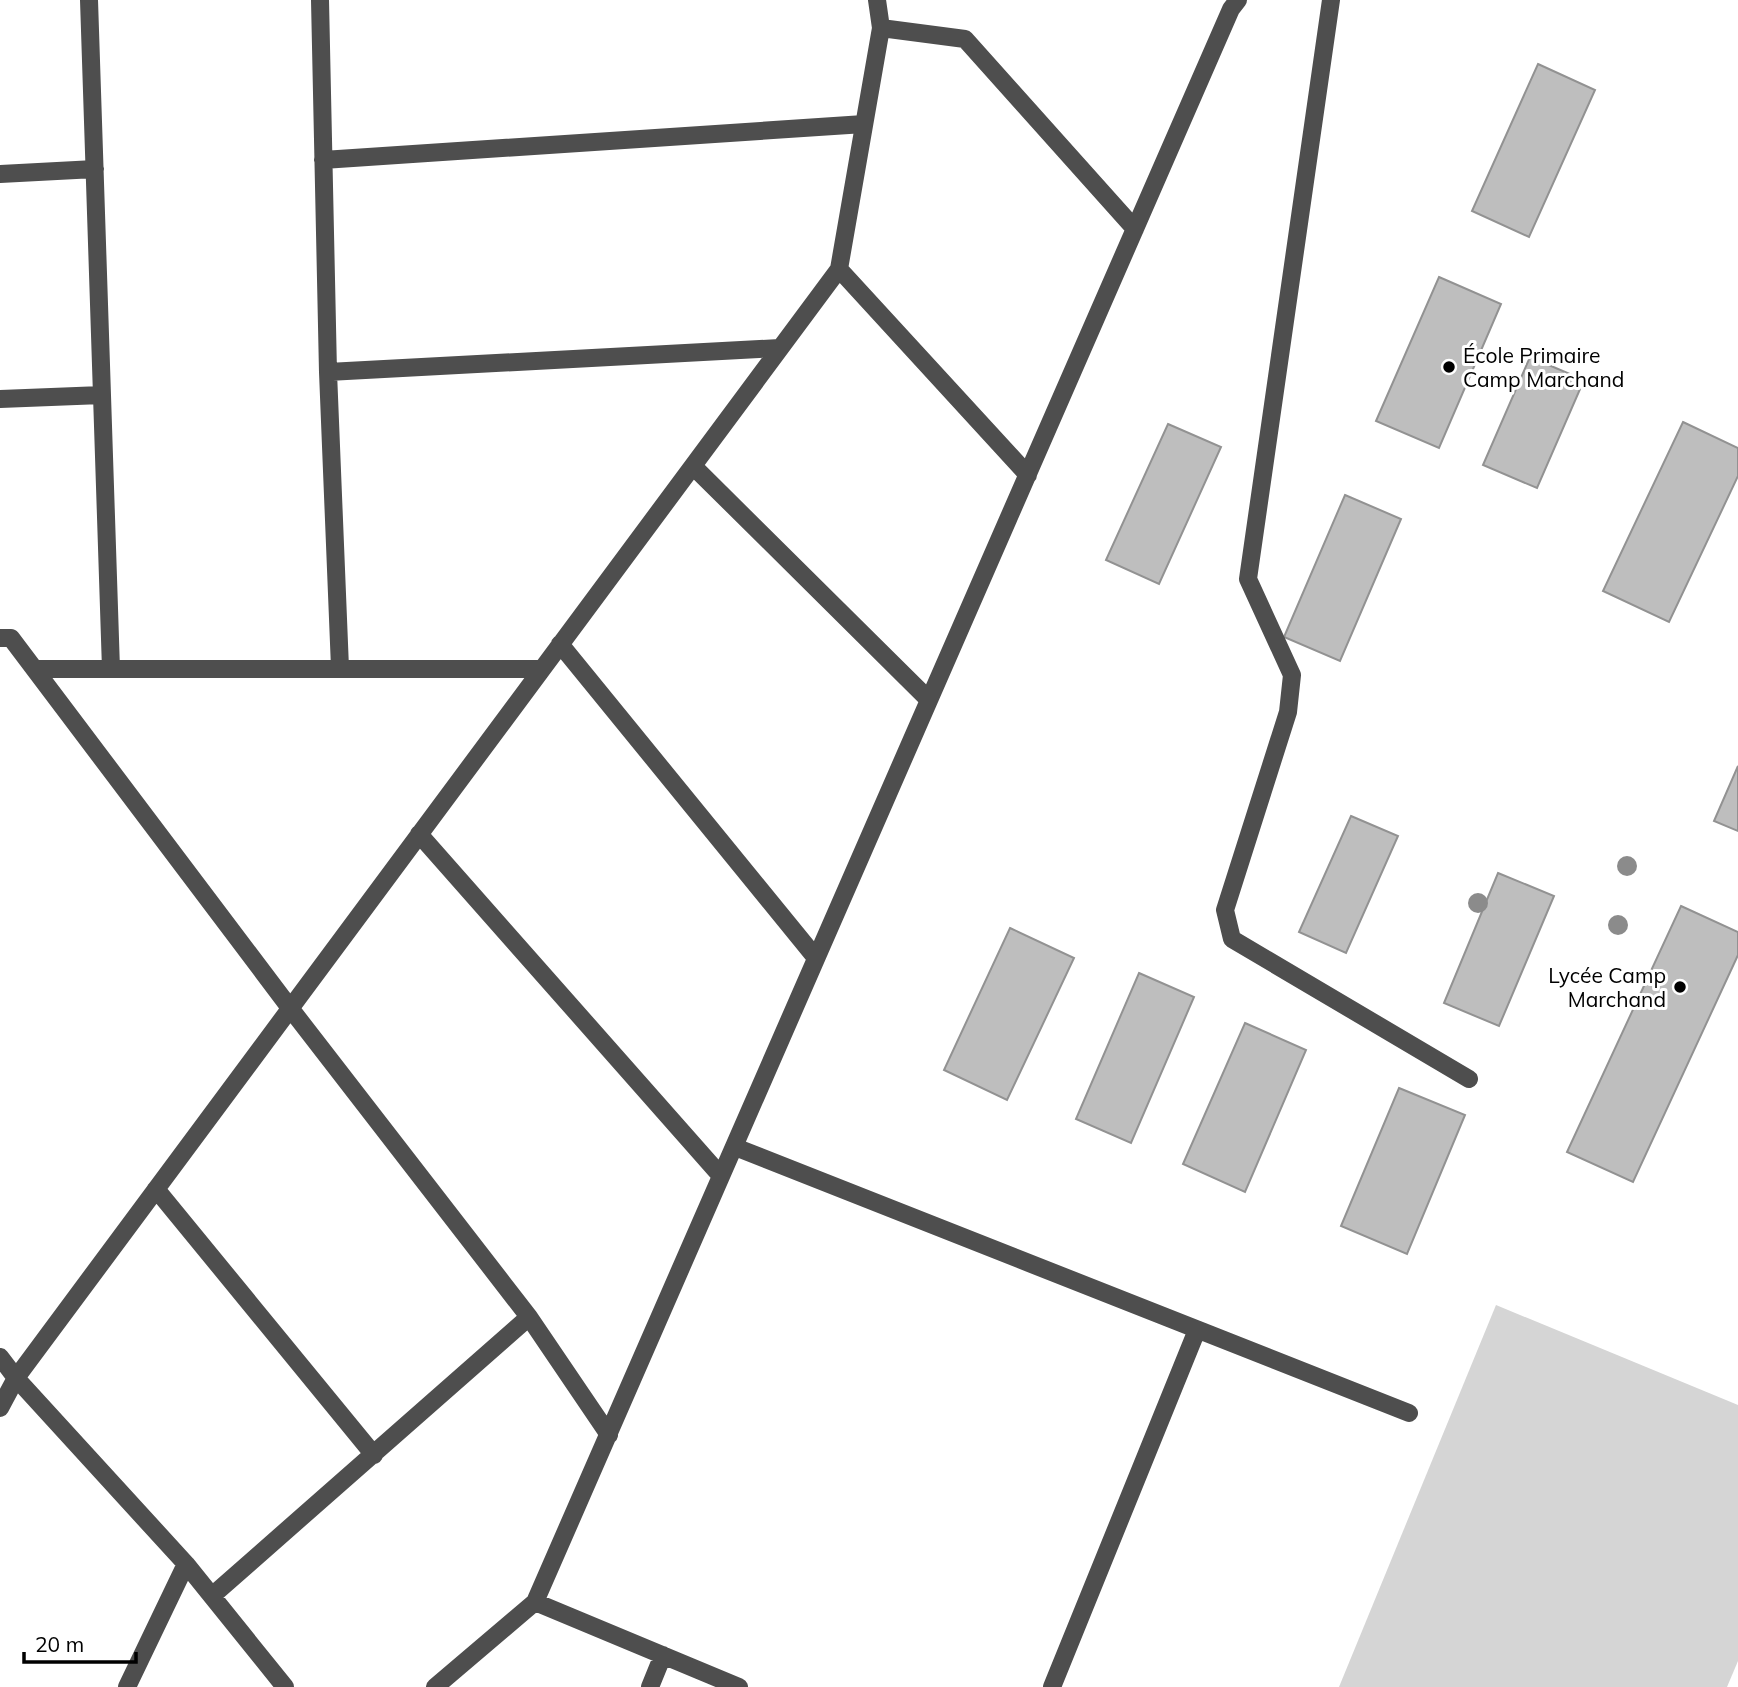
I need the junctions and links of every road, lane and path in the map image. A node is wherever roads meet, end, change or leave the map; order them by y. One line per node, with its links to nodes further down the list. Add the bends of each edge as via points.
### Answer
1 (89, 0): 9 (street)
2 (320, 0): 8 (street)
3 (877, 0): 6 (street)
4 (1331, 0): 29 (street, via 1248,579 1292,675 1288,712 1225,910 1232,939)
5 (1232, 3): 11 (street)
6 (880, 28): 7 (street); 11 (street, via 965,39)
7 (864, 124): 8 (street); 12 (street)
8 (323, 160): 14 (street)
9 (95, 169): 10 (street); 15 (street)
10 (0, 174)
11 (1135, 229): 18 (street)
12 (839, 269): 13 (street); 18 (street)
13 (780, 348): 14 (street); 17 (street)
14 (328, 372): 23 (street)
15 (102, 395): 16 (street); 22 (street)
16 (0, 399)
17 (693, 466): 20 (street); 25 (street)
18 (1028, 475): 25 (street)
19 (0, 638): 21 (street, via 11,638)
20 (560, 644): 24 (street); 27 (street)
21 (35, 668): 22 (street); 28 (street)
22 (111, 668): 23 (street)
23 (340, 668): 24 (street)
24 (542, 669): 26 (street)
25 (929, 700): 27 (street)
26 (419, 834): 28 (street); 31 (street)
27 (817, 958): 30 (street)
28 (290, 1008): 32 (street); 33 (street)
29 (1469, 1079)
30 (734, 1147): 31 (street); 34 (street)
31 (721, 1176): 39 (street)
32 (156, 1189): 36 (street); 40 (street)
33 (528, 1317): 39 (street); 40 (street)
34 (1197, 1330): 38 (street); 50 (street)
35 (0, 1357): 36 (street)
36 (16, 1378): 37 (street); 41 (street)
37 (0, 1408)
38 (1409, 1413)
39 (608, 1435): 43 (street)
40 (374, 1455): 42 (street)
41 (186, 1564): 42 (street); 45 (street)
42 (213, 1595): 46 (street)
43 (535, 1602): 44 (street); 47 (street)
44 (663, 1655): 48 (street); 49 (street)
45 (127, 1687)
46 (285, 1687)
47 (435, 1687)
48 (650, 1687)
49 (739, 1687)
50 (1052, 1687)

